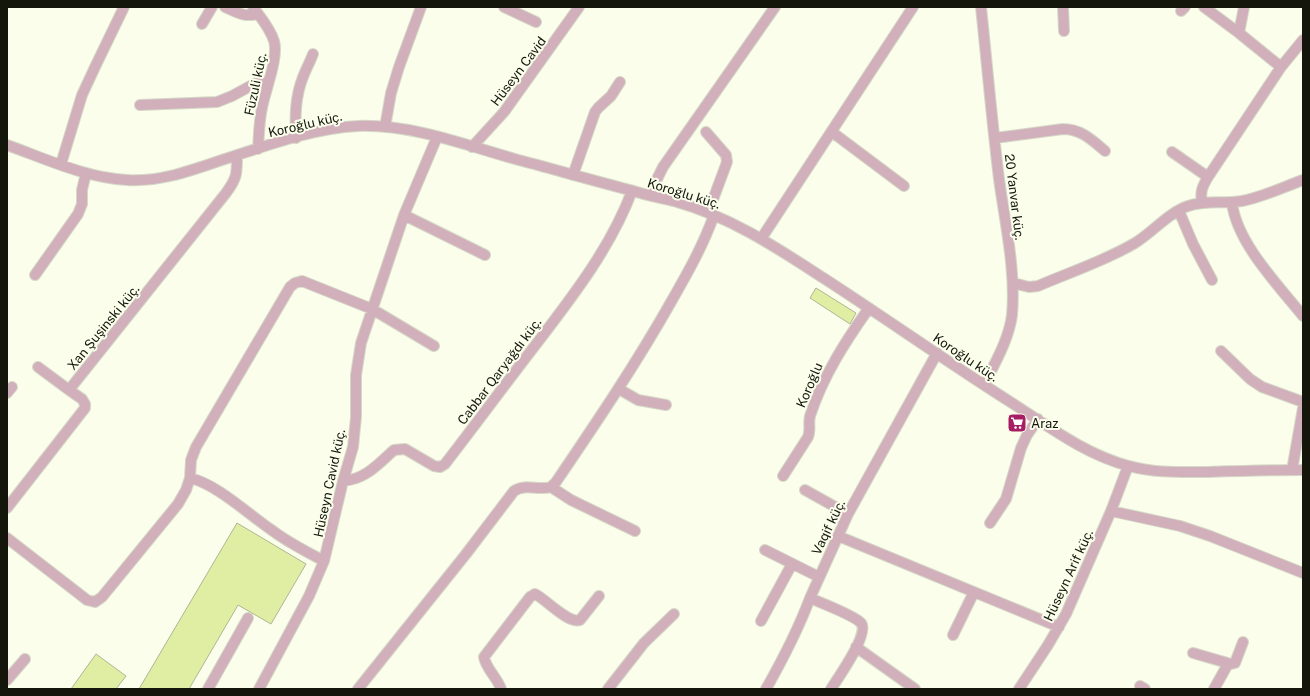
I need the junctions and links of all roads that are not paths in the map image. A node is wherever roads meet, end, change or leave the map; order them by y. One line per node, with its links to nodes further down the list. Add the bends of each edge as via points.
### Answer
1 (124, 7): 36 (street, via 94,67)
2 (212, 7): 15 (street)
3 (225, 7): 13 (street, via 248,16)
4 (421, 7): 24 (street, via 399,67)
5 (504, 7): 14 (street)
6 (580, 7): 31 (street, Hüseyn Cavid, via 504,112)
7 (775, 7): 43 (street, via 663,167)
8 (913, 7): 26 (street)
9 (981, 7): 29 (street, 20 Yanvar küç.)
10 (1063, 7): 16 (street)
11 (1204, 7): 17 (street)
12 (1244, 7): 17 (street)
13 (255, 10): 21 (street, Füzuli küç., via 270,30 275,43)
14 (536, 22)
15 (202, 24)
16 (1064, 31)
17 (1239, 33): 20 (street)
18 (1303, 40): 20 (street)
19 (313, 54): 28 (street, via 302,78 297,101)
20 (1281, 67): 39 (street)
21 (268, 82): 23 (street, via 256,83 217,102); 32 (street, Füzuli küç.)
22 (620, 82): 38 (street, via 595,112)
23 (140, 105)
24 (384, 127): 27 (street, Koroğlu küç.); 28 (street, Koroğlu küç., via 358,126 324,130)
25 (706, 132): 47 (street, via 726,155 727,162)
26 (832, 132): 41 (street); 49 (street)
27 (437, 137): 31 (street, Koroğlu küç.); 48 (street, Hüseyn Cavid küç.)
28 (296, 138): 32 (street, Koroğlu küç.)
29 (995, 138): 33 (street, via 1063,128 1083,133); 53 (street, 20 Yanvar küç.)
30 (7, 145): 36 (street, Koroğlu küç.)
31 (472, 147): 38 (street, Koroğlu küç.)
32 (258, 148): 35 (street, Koroğlu küç.)
33 (1105, 151)
34 (1172, 152): 39 (street)
35 (237, 156): 37 (street, Koroğlu küç., via 152,180 106,178); 63 (street, Xan Şuşinski küç., via 237,174 226,194)
36 (61, 164): 37 (street, Koroğlu küç.)
37 (86, 173): 51 (street, via 82,204 78,214)
38 (573, 175): 42 (street, Koroğlu küç.)
39 (1208, 178): 45 (street, via 1202,188)
40 (1303, 180): 44 (street)
41 (904, 186)
42 (632, 191): 43 (street, Koroğlu küç.); 73 (street, Cabbar Qaryağdı küç., via 617,226 593,265 445,464 440,467 434,466 405,449 400,449 394,450 361,477)
43 (650, 195): 47 (street, Koroğlu küç.)
44 (1232, 203): 45 (street); 56 (street, via 1233,214 1239,227 1258,259)
45 (1202, 204): 46 (street, via 1187,206)
46 (1179, 211): 52 (street); 53 (street, via 1121,251 1038,286 1029,287)
47 (711, 214): 49 (street, Koroğlu küç.); 62 (street, via 704,241 655,330)
48 (404, 215): 50 (street); 55 (street, Hüseyn Cavid küç.)
49 (761, 238): 54 (street, Koroğlu küç.)
50 (485, 255)
51 (35, 275)
52 (1212, 280)
53 (1013, 283): 61 (street, 20 Yanvar küç., via 1007,334)
54 (869, 308): 59 (street, Koroğlu küç.); 71 (street, Koroğlu, via 830,367 809,419 808,438)
55 (372, 309): 57 (street); 72 (street, via 302,281 290,287 196,447 191,460); 73 (street, Hüseyn Cavid küç., via 361,343 356,375 353,447)
56 (1303, 316)
57 (434, 346)
58 (1221, 350): 64 (street, via 1250,379 1262,387)
59 (937, 353): 61 (street, Koroğlu küç.); 78 (street, Vaqif küç.)
60 (38, 367): 63 (street)
61 (984, 385): 67 (street, Koroğlu küç.)
62 (619, 388): 65 (street, via 638,400); 74 (street)
63 (69, 390): 76 (street, Xan Şuşinski küç., via 82,399 85,408)
64 (1303, 402)
65 (666, 406)
66 (1303, 408): 69 (street)
67 (1038, 419): 68 (street, Koroğlu küç., via 1093,452); 79 (street, via 1021,448 1006,498)
68 (1128, 466): 69 (street, Koroğlu küç., via 1175,472); 77 (street, Hüseyn Arif küç.)
69 (1292, 470): 70 (street, Koroğlu küç.)
70 (1303, 470)
71 (783, 476)
72 (190, 478): 82 (street, via 178,504 102,597 95,602 87,600); 84 (street, via 212,486 274,533)
73 (343, 481): 84 (street, Hüseyn Cavid küç.)
74 (551, 487): 80 (street, via 571,500); 105 (street, via 543,489 525,486 514,491)
75 (805, 490): 78 (street)
76 (7, 508)
77 (1111, 511): 86 (street, via 1180,526); 94 (street, Hüseyn Arif küç.)
78 (848, 514): 81 (street, Vaqif küç.)
79 (990, 523)
80 (635, 531)
81 (838, 536): 87 (street, Vaqif küç.); 88 (street)
82 (7, 538)
83 (765, 550): 85 (street)
84 (324, 561): 104 (street, Hüseyn Cavid küç., via 309,596)
85 (792, 564): 87 (street); 93 (street)
86 (1303, 572)
87 (819, 577): 90 (street, Vaqif küç.)
88 (974, 592): 94 (street); 95 (street)
89 (599, 596): 106 (street, via 580,620 576,621 569,619 541,597 535,594 530,597 484,657)
90 (810, 598): 97 (street, via 855,618 862,624 864,629); 108 (street, Vaqif küç., via 786,655)
91 (674, 614): 107 (street, via 644,643)
92 (248, 618): 103 (street)
93 (761, 621)
94 (1059, 627): 102 (street, Hüseyn Arif küç.)
95 (954, 635)
96 (1243, 642): 100 (street, via 1235,663)
97 (856, 647): 109 (street); 110 (street)
98 (1193, 654): 100 (street)
99 (25, 659): 101 (street)
100 (1228, 664): 111 (street)
101 (7, 680)
102 (1020, 688)
103 (208, 689)
104 (259, 689)
105 (358, 689)
106 (501, 689)
107 (608, 689)
108 (766, 689)
109 (831, 689)
110 (915, 689)
111 (1214, 689)

